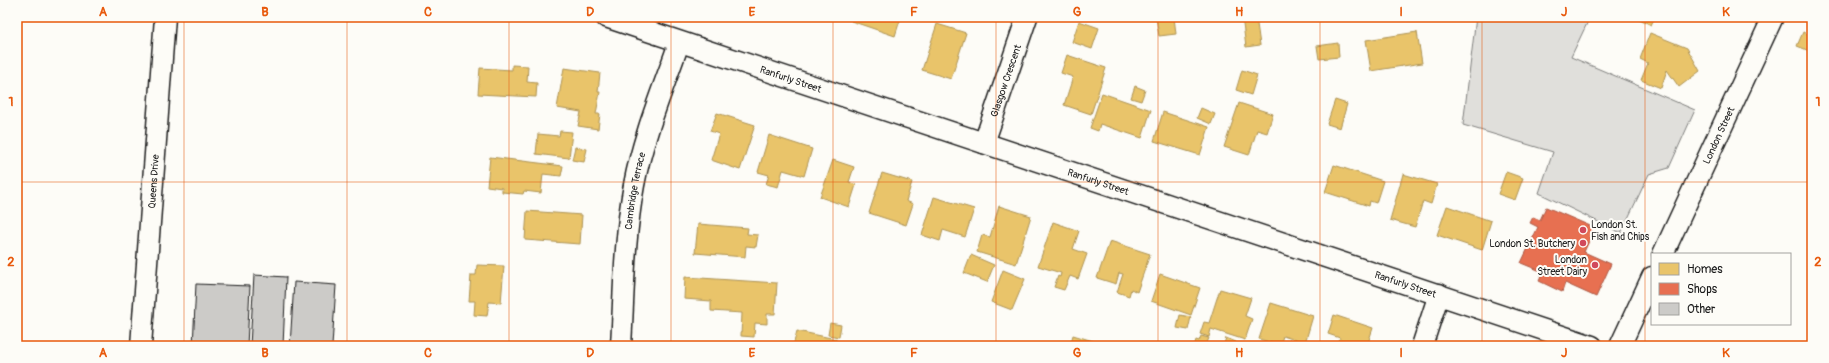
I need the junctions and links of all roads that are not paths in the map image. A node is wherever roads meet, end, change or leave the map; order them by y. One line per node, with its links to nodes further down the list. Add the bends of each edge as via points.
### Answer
1 (165, 17): 10 (street, Queens Drive)
2 (606, 17): 5 (street, Ranfurly Street)
3 (1027, 17): 6 (street, Glasgow Crescent)
4 (1773, 17): 7 (street, London Street)
5 (679, 43): 6 (street, Ranfurly Street); 11 (street, Cambridge Terrace, via 643,148 634,185)
6 (984, 143): 9 (street, Ranfurly Street)
7 (1663, 253)
8 (1651, 279): 14 (street)
9 (1439, 294): 12 (street); 13 (street, Ranfurly Street)
10 (141, 346)
11 (621, 346)
12 (1422, 346)
13 (1592, 346)
14 (1620, 346)

